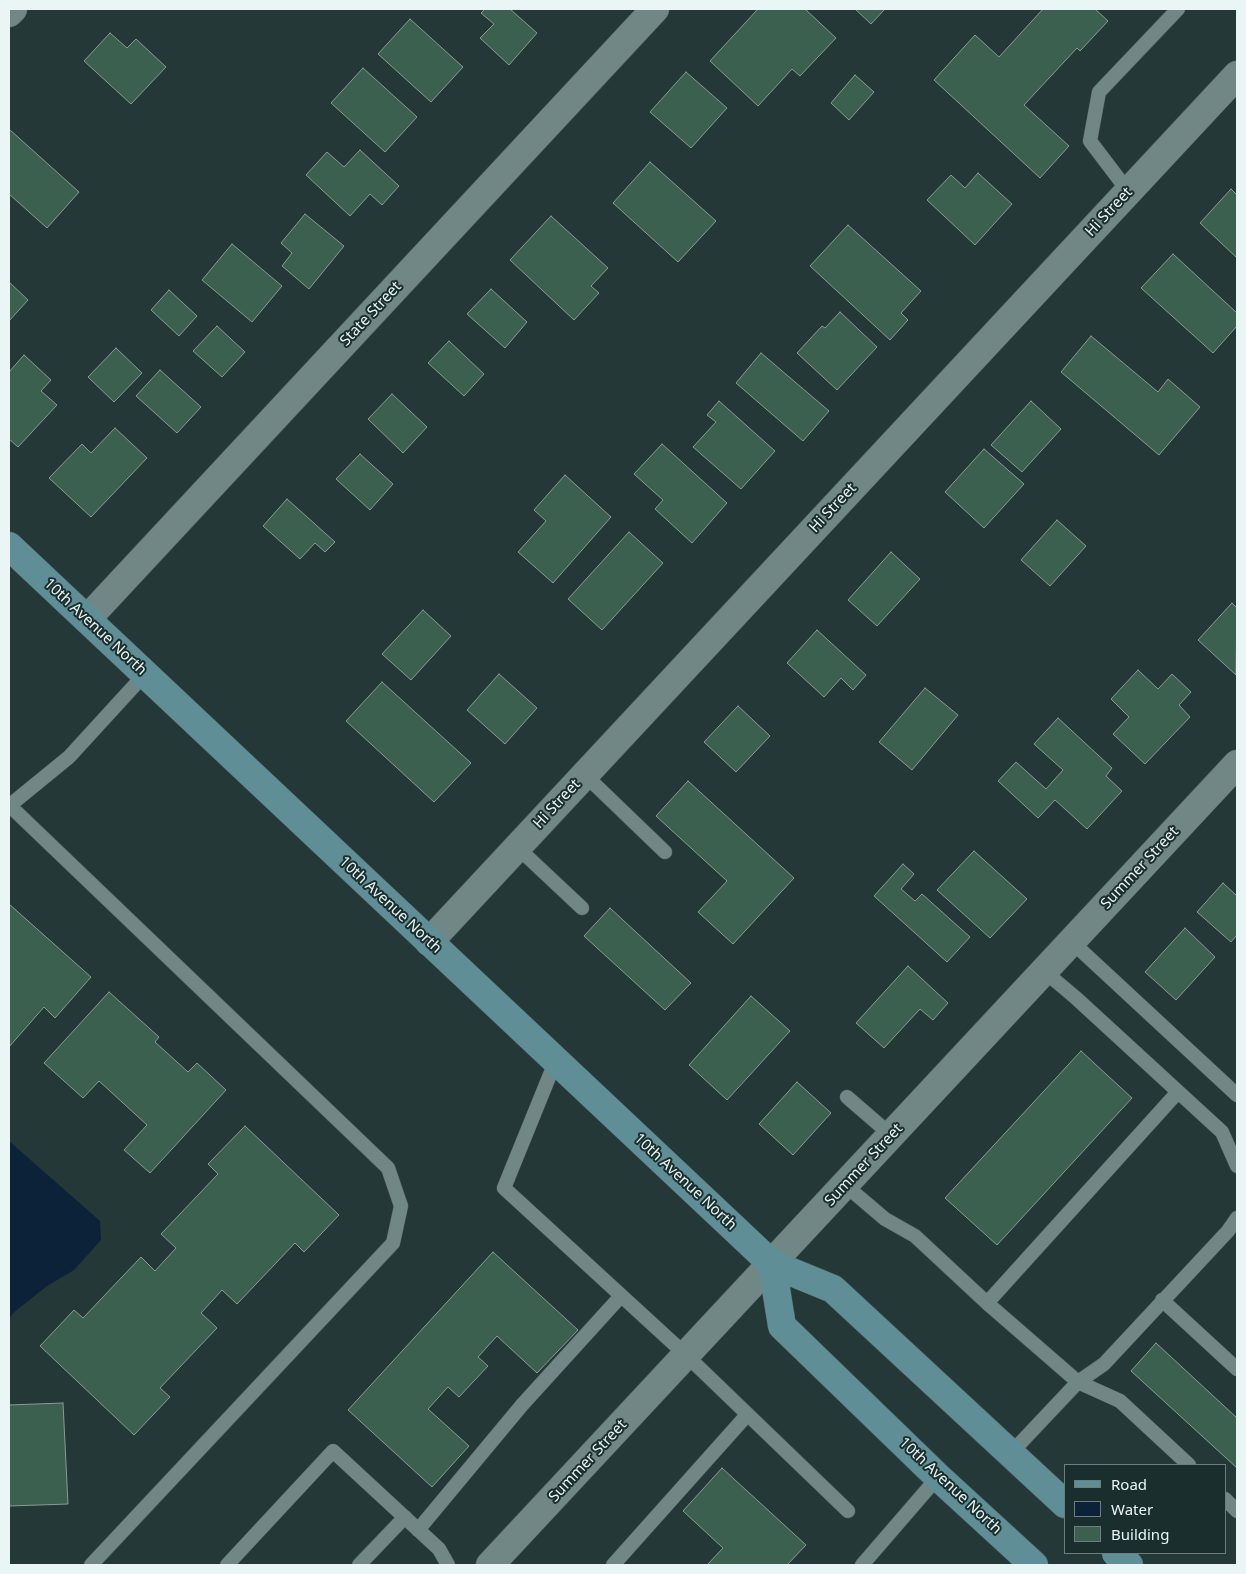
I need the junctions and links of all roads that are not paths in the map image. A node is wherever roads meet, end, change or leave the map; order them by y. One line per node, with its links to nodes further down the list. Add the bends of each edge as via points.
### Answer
1 (13, 9): 4 (street)
2 (655, 9): 8 (street, State Street)
3 (1178, 9): 6 (lane, via 1099,92 1090,141)
4 (9, 13)
5 (1237, 74): 6 (street, Hi Street)
6 (1128, 191): 11 (street, Hi Street)
7 (9, 546): 8 (street, 10th Avenue North)
8 (87, 619): 9 (street, 10th Avenue North)
9 (145, 674): 12 (lane, via 69,757); 16 (street, 10th Avenue North)
10 (1237, 764): 17 (street, Summer Street)
11 (585, 775): 13 (street, Hi Street); 14 (lane)
12 (9, 806): 45 (lane, via 388,1168 401,1206 392,1243)
13 (517, 848): 15 (lane); 16 (street, Hi Street)
14 (665, 852)
15 (582, 908)
16 (429, 942): 19 (street, 10th Avenue North)
17 (1072, 942): 18 (street, Summer Street); 21 (lane)
18 (1044, 972): 20 (lane); 23 (street, Summer Street)
19 (556, 1060): 27 (street, 10th Avenue North); 28 (lane, via 504,1188)
20 (1177, 1093): 24 (lane, via 1222,1132); 30 (lane)
21 (1237, 1095)
22 (847, 1096): 23 (lane)
23 (891, 1135): 25 (street, Summer Street)
24 (1237, 1166)
25 (845, 1185): 27 (street, Summer Street); 30 (lane, via 885,1219 915,1236)
26 (1237, 1218): 29 (lane)
27 (772, 1264): 31 (street, Summer Street); 35 (street, 10th Avenue North, via 833,1288); 37 (street, 10th Avenue North, via 782,1326)
28 (621, 1296): 31 (lane); 43 (lane, via 522,1405)
29 (1162, 1300): 32 (lane); 33 (lane, via 1104,1364)
30 (987, 1303): 33 (lane)
31 (686, 1356): 34 (lane); 49 (street, Summer Street)
32 (1237, 1369)
33 (1078, 1382): 35 (lane); 36 (lane, via 1120,1401)
34 (747, 1414): 40 (lane); 50 (lane)
35 (1011, 1453): 39 (street, 10th Avenue North)
36 (1188, 1464)
37 (938, 1477): 51 (lane); 52 (street, 10th Avenue North)
38 (1226, 1500): 41 (lane)
39 (1064, 1503)
40 (848, 1511)
41 (1237, 1511)
42 (405, 1517): 43 (lane); 46 (lane, via 333,1451); 47 (lane)
43 (418, 1530): 48 (lane, via 439,1549)
44 (1117, 1554): 53 (street)
45 (92, 1565)
46 (226, 1565)
47 (359, 1565)
48 (448, 1565)
49 (490, 1565)
50 (612, 1565)
51 (862, 1565)
52 (1034, 1565)
53 (1129, 1565)

